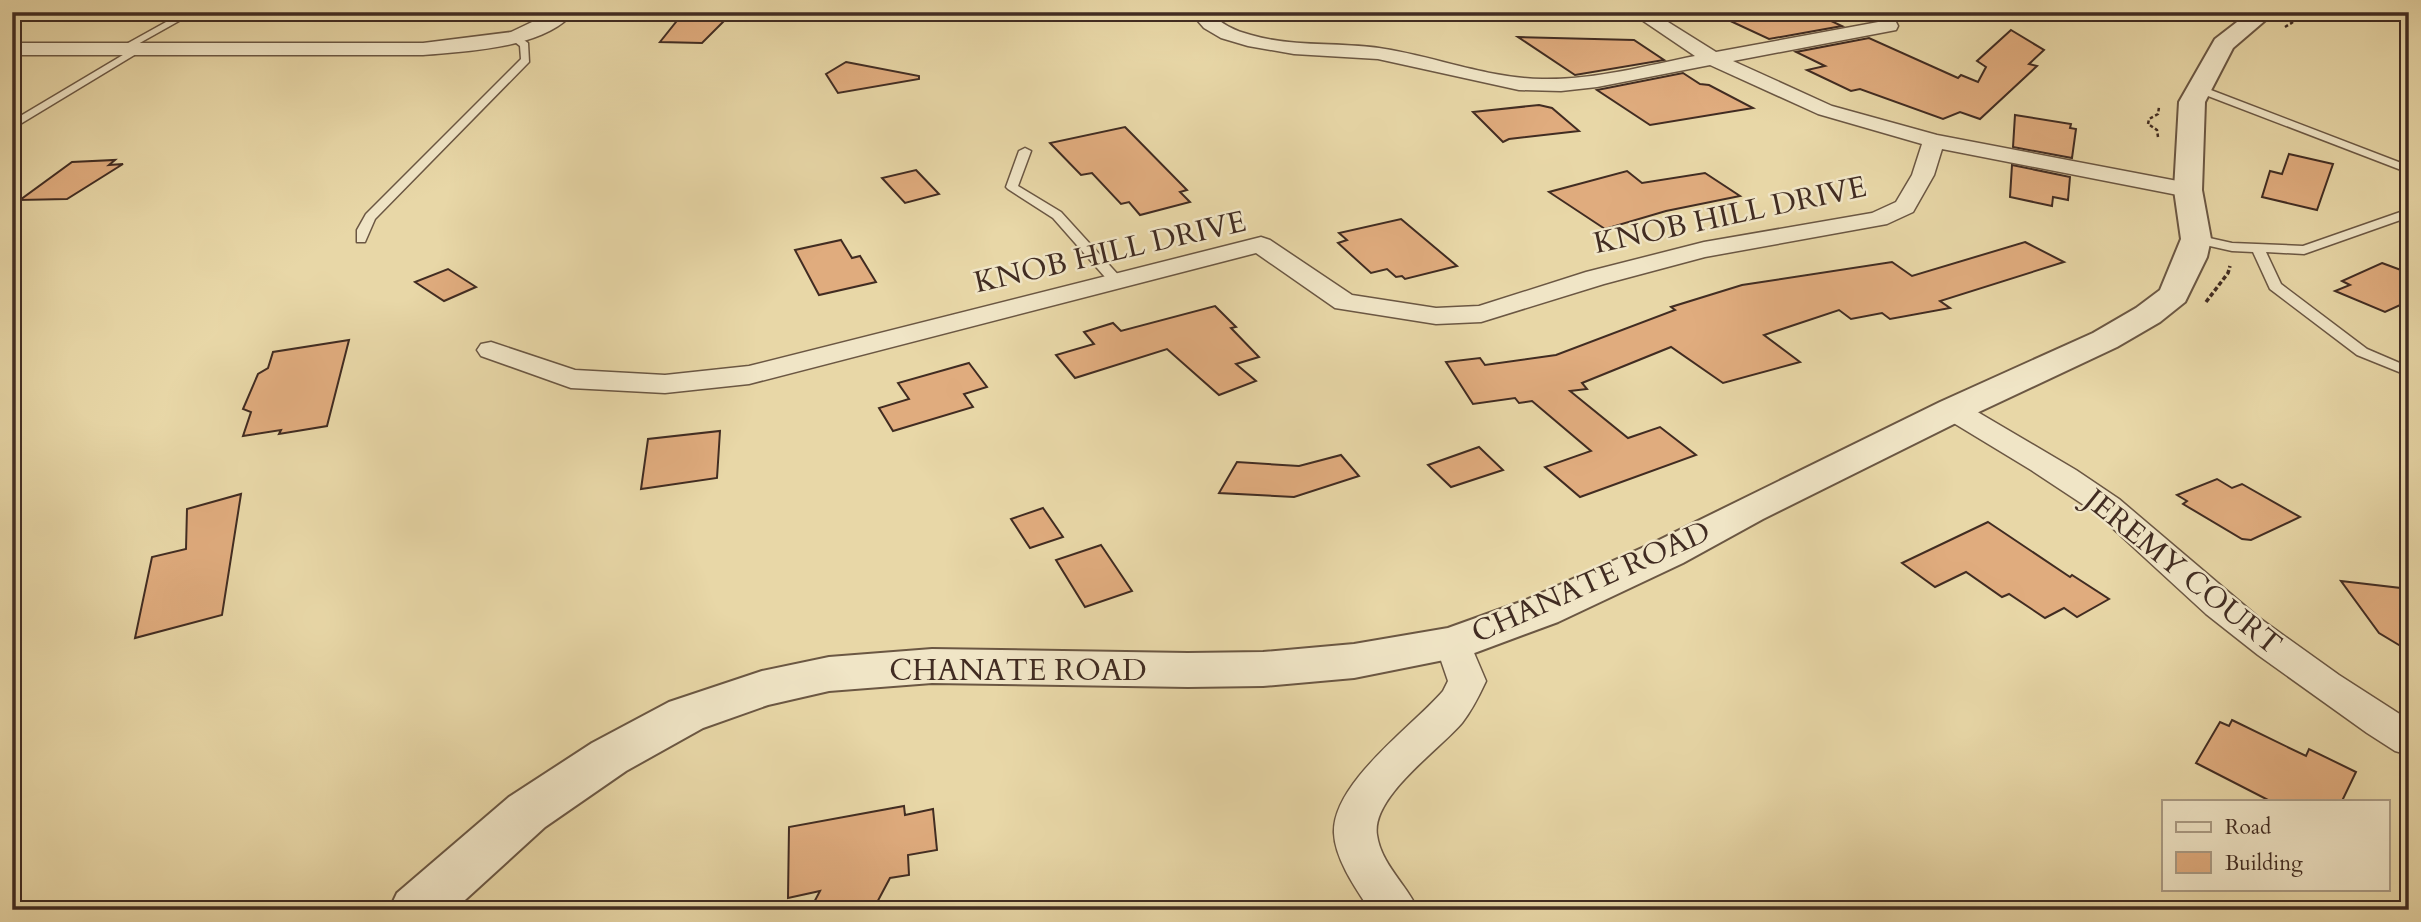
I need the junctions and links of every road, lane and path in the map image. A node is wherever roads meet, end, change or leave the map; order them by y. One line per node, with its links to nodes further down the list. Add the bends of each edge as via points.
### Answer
1 (191, 12): 9 (lane)
2 (565, 12): 7 (street, via 544,27)
3 (1199, 12): 10 (street, via 1219,31 1258,42 1386,54 1503,82 1572,84)
4 (1639, 12): 10 (street)
5 (2264, 12): 11 (street, CHANATE ROAD, via 2223,44)
6 (1889, 26): 10 (street)
7 (514, 37): 9 (street, via 423,48); 18 (lane, via 525,45 526,60 370,217)
8 (12, 49): 9 (street)
9 (131, 49): 12 (lane, via 110,68)
10 (1713, 59): 13 (street, via 1825,110)
11 (2199, 89): 15 (lane); 16 (street, CHANATE ROAD, via 2192,102)
12 (12, 126)
13 (1934, 141): 16 (street); 21 (street, KNOB HILL DRIVE, via 1923,175 1905,207 1878,219 1704,250 1481,314 1436,316 1344,302 1261,245)
14 (1025, 151): 21 (lane, via 1012,187 1057,215)
15 (2409, 170)
16 (2188, 190): 19 (street, CHANATE ROAD)
17 (2409, 213): 20 (lane, via 2304,250)
18 (361, 239)
19 (2196, 239): 20 (lane); 24 (street, CHANATE ROAD, via 2174,295 2148,316)
20 (2258, 249): 23 (lane, via 2275,286 2362,352)
21 (1117, 282): 22 (street, KNOB HILL DRIVE, via 749,375 665,384 571,379)
22 (491, 350)
23 (2409, 372)
24 (1953, 410): 25 (street, CHANATE ROAD, via 1656,559 1542,611); 26 (street, JEREMY COURT, via 2081,487 2268,644)
25 (1454, 643): 27 (street, CHANATE ROAD, via 1354,662 1263,669 932,666 829,674 762,690 686,715 609,757 527,812); 28 (street, via 1467,681 1458,700 1357,811 1354,832 1365,867)
26 (2409, 740)
27 (416, 910)
28 (1396, 910)

